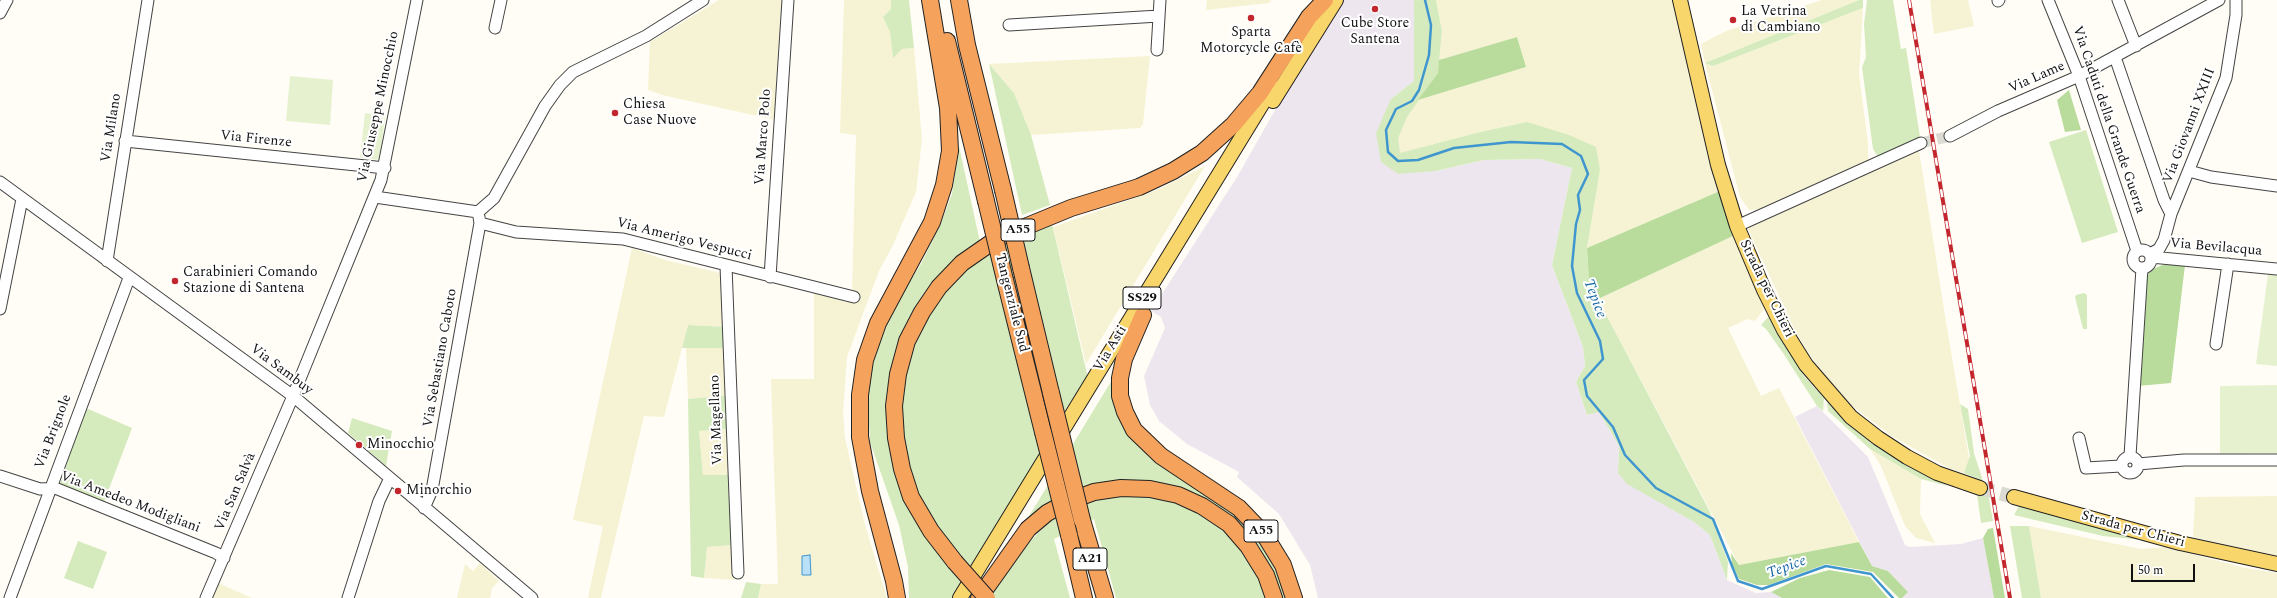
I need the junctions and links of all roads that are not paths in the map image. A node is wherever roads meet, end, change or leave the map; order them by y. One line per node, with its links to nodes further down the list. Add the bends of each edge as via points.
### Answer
1 (7, 0): 19 (street)
2 (148, 0): 28 (street, Via Milano)
3 (417, 0): 30 (street, Via Giuseppe Minocchio)
4 (501, 0): 22 (street)
5 (703, 0): 36 (street, via 646,36 573,72 560,85 546,106 494,198)
6 (788, 0): 47 (street, Via Marco Polo)
7 (930, 0): 73 (highway, via 948,108 950,151 932,222 878,323 865,360 860,395 860,438 870,491)
8 (939, 0): 78 (highway, Tangenziale Sud / A55, bridge, via 948,49)
9 (959, 0): 65 (highway, Tangenziale Sud / A55, bridge, via 967,45)
10 (1160, 0): 20 (street)
11 (1325, 0): 77 (highway, A55, bridge, via 1309,17 1260,93 1233,125 1202,153 1173,171 1139,187 1071,208 998,238 962,263 939,288 922,312 907,341 898,374 894,406 896,438 902,469 911,496 930,531)
12 (1329, 0): 74 (main road, Via Asti / SS29, via 1240,138)
13 (1336, 0): 51 (main road, Via Asti / SS29, via 1246,141)
14 (1680, 0): 39 (main road, Strada per Chieri, via 1718,165)
15 (2048, 0): 26 (street, Via Caduti della Grande Guerra)
16 (2118, 0): 23 (street)
17 (2219, 0): 23 (street, Via Lame)
18 (2236, 0): 31 (street, Via Giovanni XXIII, via 2226,78)
19 (0, 13)
20 (1159, 16): 21 (street); 24 (street)
21 (1009, 25)
22 (495, 28)
23 (2136, 46): 25 (street, Via Lame)
24 (1157, 50)
25 (2115, 57): 26 (street, Via Lame); 37 (street, via 2164,200)
26 (2078, 76): 27 (street, Via Lame, via 1998,111); 40 (street, Via Caduti della Grande Guerra)
27 (1950, 136)
28 (125, 141): 30 (street, Via Firenze); 42 (street, Via Milano)
29 (1921, 143): 39 (street)
30 (385, 168): 34 (street, Via Giuseppe Minocchio)
31 (2189, 171): 33 (street, via 2211,177); 37 (street, Via Giovanni XXIII)
32 (0, 182): 35 (street, Via Sambuy)
33 (2277, 186)
34 (375, 198): 36 (street); 53 (street, Via Giuseppe Minocchio)
35 (22, 199): 42 (street, Via Sambuy); 50 (street)
36 (478, 212): 38 (street, Via Sebastiano Caboto)
37 (2172, 214): 41 (street, Via Giovanni XXIII, via 2164,240)
38 (480, 223): 44 (street, Via Amerigo Vespucci, via 516,232 623,239); 64 (street, Via Sebastiano Caboto, via 432,490)
39 (1737, 226): 61 (main road, Strada per Chieri, via 1750,261 1784,330 1806,365 1832,396 1867,430 1907,457 1937,473)
40 (2137, 251): 41 (street, via 2144,250); 45 (street, via 2133,261 2136,266)
41 (2151, 256): 43 (street, Via Bevilacqua); 45 (street, via 2149,265)
42 (107, 261): 48 (street, Via Sambuy)
43 (2228, 264): 46 (street, Via Bevilacqua); 52 (street)
44 (726, 266): 47 (street, Via Amerigo Vespucci); 68 (street, Via Magellano)
45 (2142, 268): 55 (street)
46 (2277, 269)
47 (770, 277): 49 (street, Via Amerigo Vespucci)
48 (129, 278): 53 (street, Via Sambuy); 62 (street, Via Brignole)
49 (854, 296)
50 (0, 308)
51 (1143, 314): 75 (main road, Via Asti / SS29); 82 (highway, A55, via 1124,359 1120,378 1120,396 1134,430 1161,456 1239,508 1264,534 1283,565)
52 (2216, 344)
53 (293, 396): 60 (street, Via Sambuy); 66 (street, Via San Salvà)
54 (2079, 438): 58 (street, via 2086,468)
55 (2130, 456): 57 (street, via 2136,459); 58 (street, via 2124,459)
56 (2277, 460): 57 (street, via 2184,460)
57 (2138, 464): 58 (street, via 2135,471 2130,473 2125,472)
58 (2121, 466)
59 (0, 476): 62 (street, Via Amedeo Modigliani, via 40,489)
60 (390, 478): 64 (street, Via Sambuy); 71 (street, via 379,501)
61 (1980, 488)
62 (49, 489): 66 (street, Via Amedeo Modigliani, via 55,488 124,515 216,552); 69 (street, Via Brignole)
63 (2014, 498): 67 (main road, Strada per Chieri, via 2180,543)
64 (424, 508): 72 (street, Via Sambuy)
65 (1082, 520): 79 (highway, A21); 80 (highway, A55)
66 (224, 558): 70 (street, Via San Salvà)
67 (2277, 564)
68 (738, 573)
69 (10, 598)
70 (206, 598)
71 (348, 598)
72 (532, 598)
73 (897, 598)
74 (960, 598)
75 (970, 598)
76 (978, 598): 81 (highway, A55, via 1028,528 1067,502 1094,492 1121,488 1150,489 1178,495 1202,506 1229,524 1248,546 1266,574)
77 (987, 598)
78 (1084, 598)
79 (1099, 598)
80 (1105, 598)
81 (1274, 598)
82 (1294, 598)

